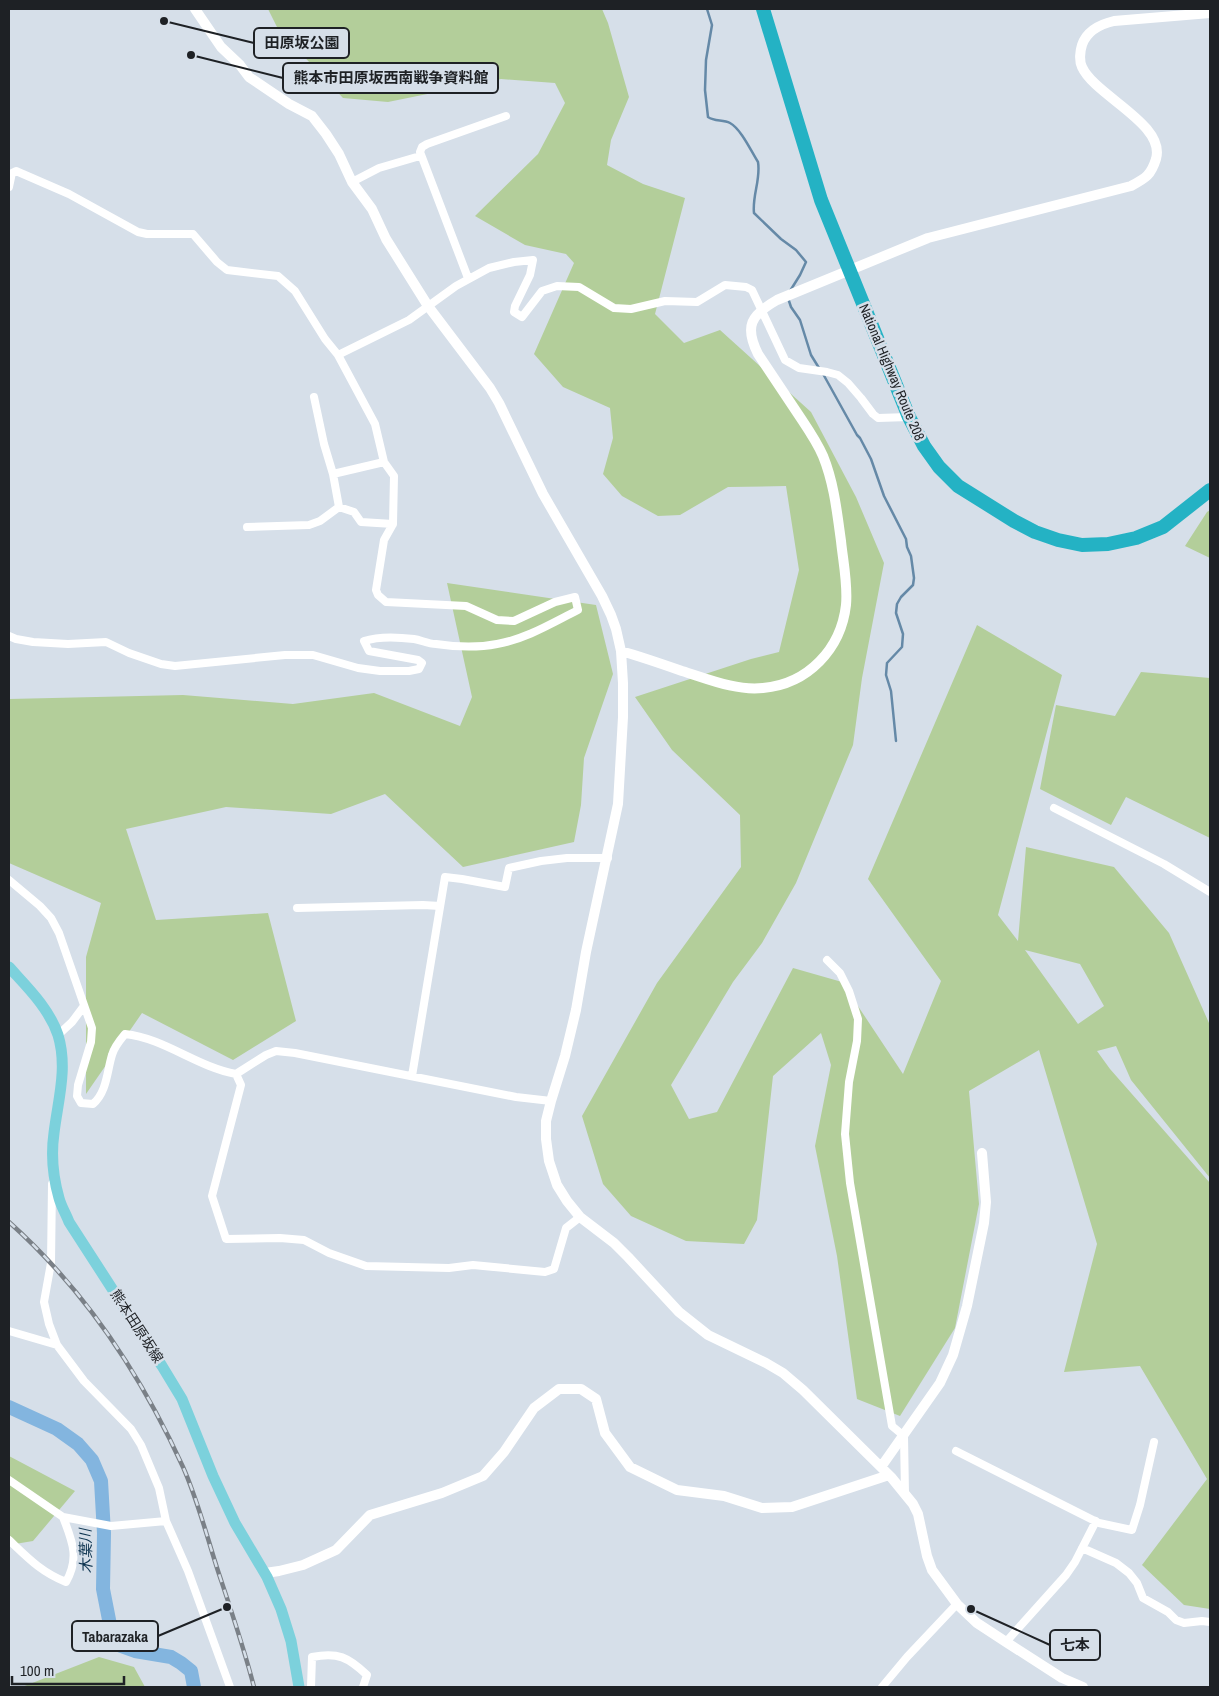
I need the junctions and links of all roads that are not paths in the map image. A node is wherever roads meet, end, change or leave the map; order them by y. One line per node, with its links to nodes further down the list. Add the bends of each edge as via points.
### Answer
1 (195, 9): 6 (street, via 221,47 249,77 312,116 339,154)
2 (764, 9): 8 (highway, National Highway Route 208, via 821,200)
3 (1210, 13): 8 (street, via 1107,23 1092,31 1083,42 1081,66 1088,76 1155,140 1157,153 1145,179 1132,186 928,238)
4 (506, 116): 5 (street, via 427,144 422,147)
5 (420, 156): 6 (street, via 379,168); 9 (street)
6 (352, 182): 10 (street, via 372,209 386,240)
7 (9, 187): 12 (street, via 12,173 16,171 69,194 138,232 193,234 227,270 278,276 295,291)
8 (849, 271): 11 (street); 14 (highway, National Highway Route 208)
9 (468, 278): 10 (street); 11 (street, via 488,268 533,260 515,306 514,312 522,317 542,291 556,286 579,287 614,308 631,309 665,301 696,302 725,286 746,287 752,290)
10 (428, 306): 12 (street, via 409,320); 22 (street, via 499,403 543,494 611,615)
11 (761, 309): 14 (street, via 785,360 799,368 838,375 878,418); 22 (street, via 750,330 752,341 822,454 829,472 844,574 846,603 842,626 835,642 812,670 780,686 761,689 711,681)
12 (338, 355): 15 (street, via 375,424)
13 (314, 397): 16 (street)
14 (909, 417): 17 (highway, National Highway Route 208, via 924,446 958,486 1014,522 1058,540 1099,544 1136,538 1163,526)
15 (384, 462): 16 (street); 19 (street, via 394,476)
16 (333, 474): 18 (street)
17 (1210, 490)
18 (339, 507): 19 (street, via 354,512 361,522); 20 (street, via 309,525)
19 (393, 524): 21 (street, via 384,540 376,590 386,602 466,606 498,620 514,621 575,597 578,610 520,638 480,647 413,639 375,638 364,641 369,651 422,663 419,670 409,671 380,671 313,656 285,655 175,666 129,653 106,642 33,642)
20 (247, 527)
21 (9, 636)
22 (621, 651): 24 (street, via 621,758 618,804)
23 (1054, 808): 26 (street, via 1164,864)
24 (608, 858): 27 (street, via 567,858 509,868 505,888 445,877); 35 (street, via 576,1010)
25 (9, 880): 31 (street, via 51,918)
26 (1210, 892)
27 (440, 906): 28 (street); 34 (street)
28 (297, 908)
29 (828, 960): 41 (street, via 840,973 858,1019 845,1134 850,1183 892,1426)
30 (9, 967): 32 (main road, 熊本田原坂線, via 47,1012)
31 (84, 1006): 32 (street); 33 (street, via 92,1028 78,1085 77,1096 81,1102 94,1104 98,1100 112,1053 125,1034 140,1035)
32 (58, 1035): 37 (main road, 熊本田原坂線, via 62,1080)
33 (236, 1074): 34 (street, via 276,1051); 38 (street, via 241,1085 212,1196 226,1239 304,1240 328,1253 366,1266 449,1268 473,1265 545,1272 554,1270 566,1228)
34 (412, 1076): 35 (street)
35 (551, 1101): 38 (street, via 546,1122 548,1161 557,1184)
36 (982, 1153): 41 (street, via 986,1194 984,1223 960,1331 940,1383)
37 (53, 1165): 40 (street, via 51,1263 44,1302); 52 (main road, 熊本田原坂線, via 59,1198 69,1222 182,1399 235,1523)
38 (580, 1217): 44 (street, via 614,1243 679,1312 708,1335 783,1373)
39 (9, 1331): 40 (street)
40 (57, 1345): 48 (street, via 84,1381 136,1437 159,1488)
41 (904, 1436): 44 (street); 46 (street)
42 (1154, 1442): 49 (street, via 1132,1530)
43 (956, 1451): 49 (street)
44 (885, 1471): 46 (street); 52 (street, via 792,1507 762,1508 724,1496 677,1490 630,1467 605,1433 596,1399 582,1389 559,1389 534,1408 483,1476 442,1493 370,1515 336,1550 303,1565)
45 (9, 1480): 47 (street)
46 (905, 1494): 53 (street, via 918,1514 932,1570)
47 (63, 1516): 48 (street, via 111,1526); 50 (street, via 74,1557 66,1582 50,1576)
48 (166, 1521): 56 (street, via 188,1571)
49 (1096, 1521): 51 (street)
50 (9, 1540)
51 (1082, 1548): 54 (street, via 1116,1563 1137,1583 1142,1598 1176,1620 1184,1623); 55 (street, via 1066,1575)
52 (265, 1574): 57 (main road, 熊本田原坂線, via 281,1608 291,1641)
53 (957, 1604): 55 (street, via 977,1623); 60 (street)
54 (1210, 1622)
55 (1006, 1642): 61 (street, via 1062,1678)
56 (230, 1687)
57 (299, 1687)
58 (312, 1687): 59 (street, via 312,1657 336,1655 353,1661 367,1675)
59 (364, 1687)
60 (882, 1687)
61 (1083, 1687)

